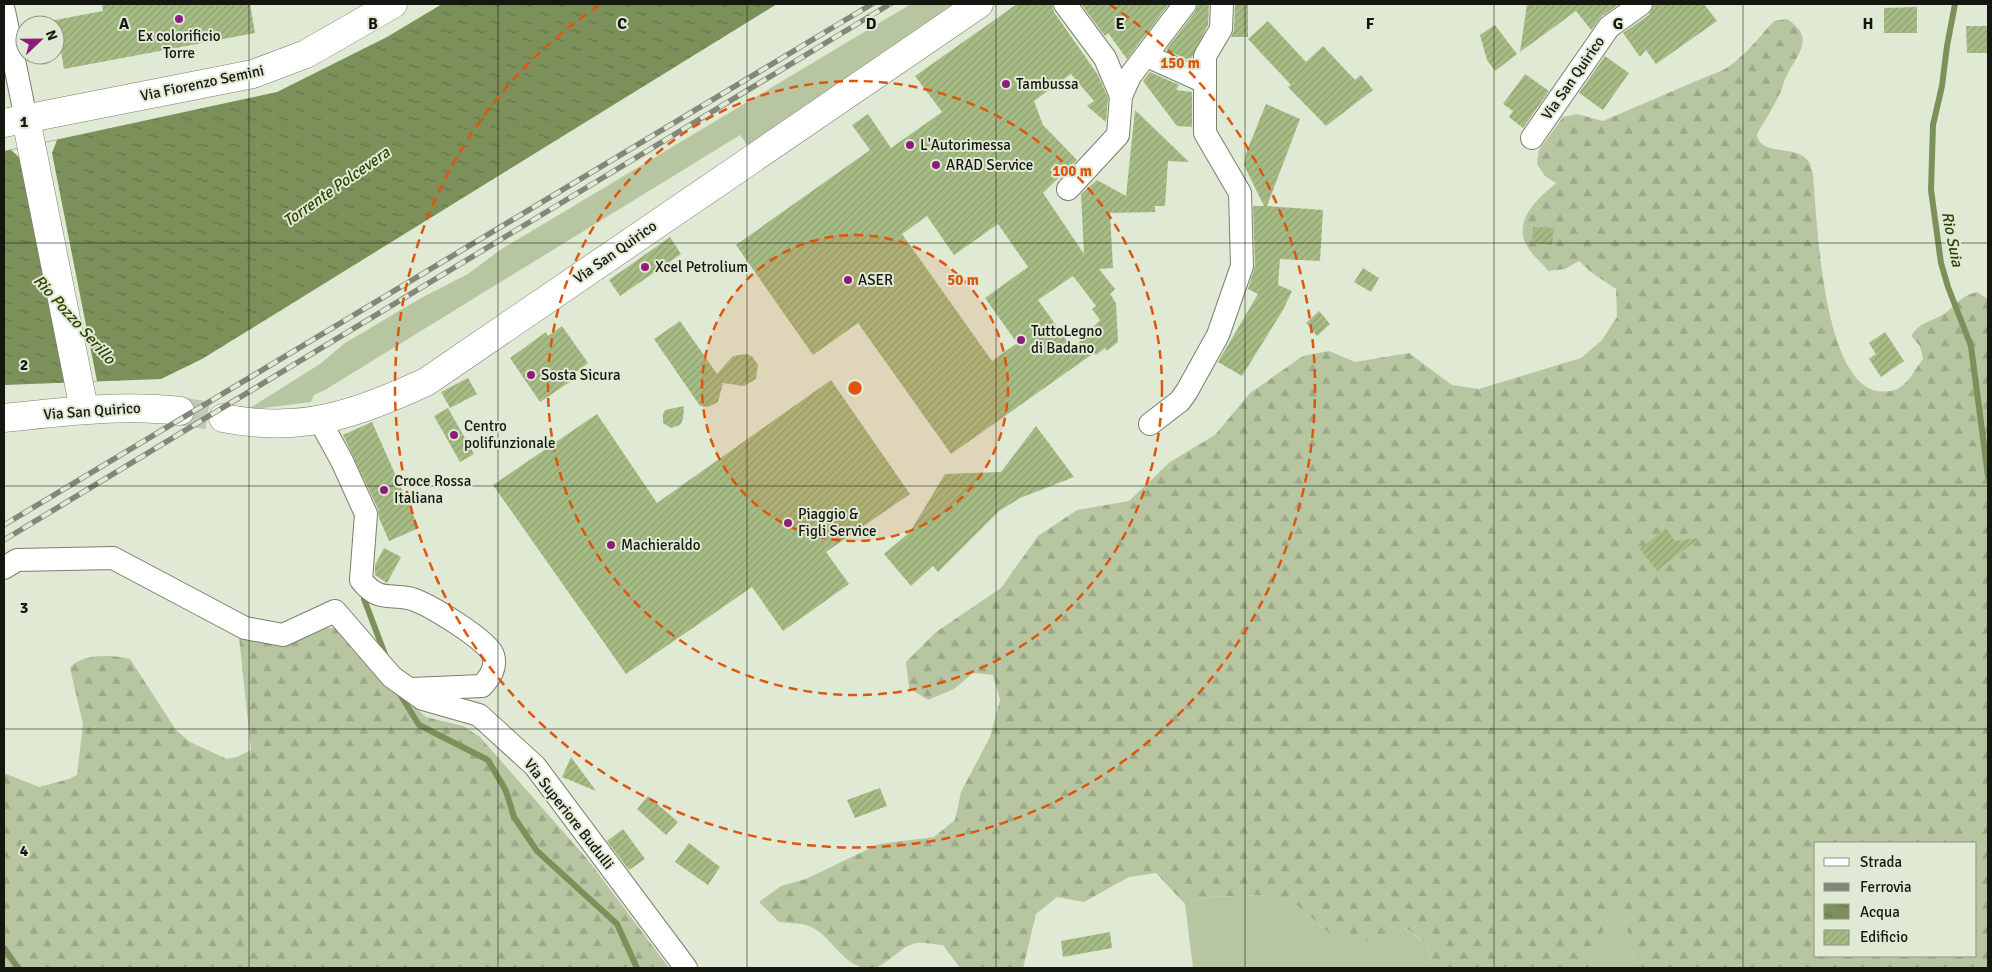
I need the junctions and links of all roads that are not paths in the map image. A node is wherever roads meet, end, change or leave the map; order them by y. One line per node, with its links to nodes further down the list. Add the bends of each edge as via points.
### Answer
1 (393, 4): 11 (main road, Via Fiorenzo Semini, via 306,54 253,74)
2 (979, 4): 18 (main road, Via San Quirico, via 454,365 399,395)
3 (1065, 4): 10 (street, via 1105,58)
4 (1185, 4): 8 (street)
5 (1222, 4): 9 (street, via 1220,29 1205,56)
6 (1641, 4): 12 (street, Via San Quirico, via 1609,27)
7 (4, 10): 11 (street)
8 (1147, 56): 9 (street); 10 (street, via 1130,76)
9 (1205, 82): 19 (street, via 1204,133 1240,193 1242,266 1218,335 1187,391 1180,401)
10 (1121, 96): 13 (street, via 1118,135)
11 (15, 121): 14 (main road, via 32,146)
12 (1532, 138)
13 (1068, 189)
14 (84, 410): 15 (main road, Via San Quirico, via 150,407); 16 (main road, Via San Quirico)
15 (180, 411)
16 (4, 418)
17 (223, 418): 18 (main road, Via San Quirico, via 274,426)
18 (320, 421): 21 (street, via 366,514 361,580 381,597 412,599 450,619 487,645 493,655 491,676 482,686)
19 (1150, 424)
20 (4, 568): 21 (street, Via Superiore Budulli, via 17,560 113,558 245,628 283,635 335,611 392,677)
21 (411, 689): 22 (street, Via Superiore Budulli, via 423,698 479,715 535,766)
22 (686, 968)

